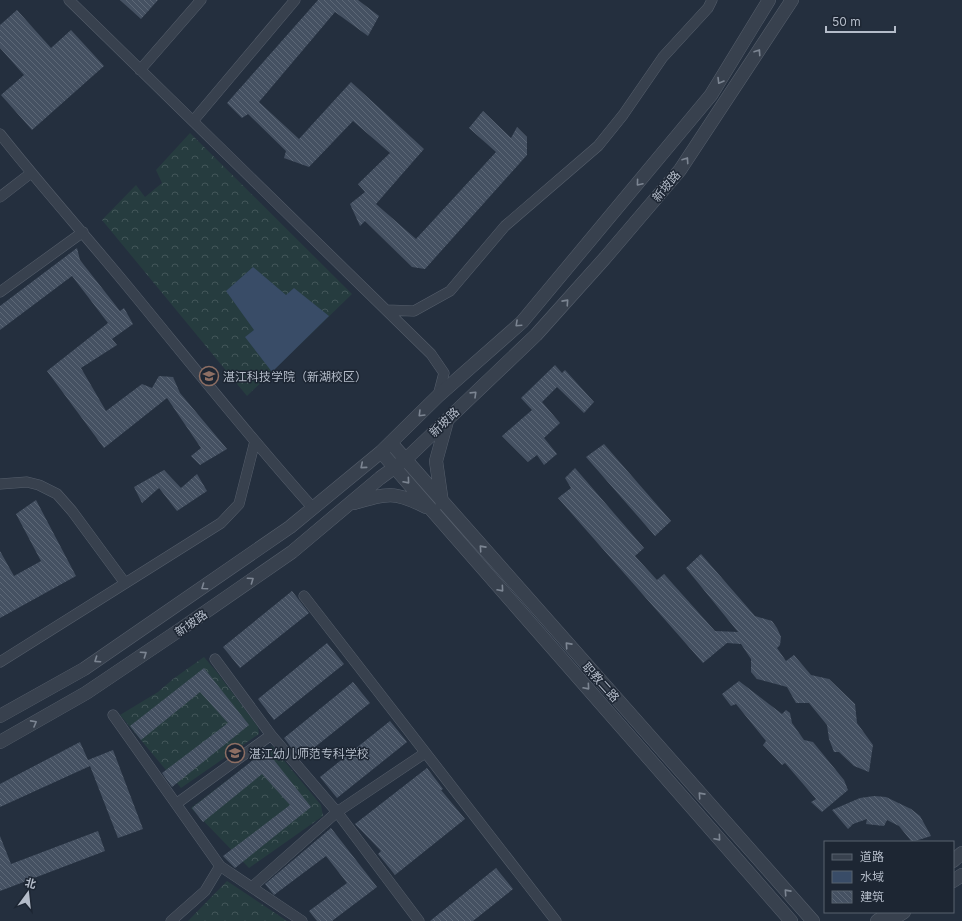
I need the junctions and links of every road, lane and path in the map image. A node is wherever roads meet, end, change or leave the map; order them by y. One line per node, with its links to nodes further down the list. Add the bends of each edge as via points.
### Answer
1 (69, 0): 7 (street)
2 (201, 0): 7 (street)
3 (295, 0): 8 (street)
4 (712, 0): 14 (street, via 708,8 663,57 624,115 598,146 505,226 450,290 414,311)
5 (769, 0): 15 (street, 新坡路, one-way to 15, via 711,95 637,185 522,322)
6 (792, 0): 16 (street, 新坡路, one-way to 6, via 536,335 680,170)
7 (140, 70): 8 (street)
8 (193, 122): 14 (street)
9 (0, 134): 10 (street)
10 (30, 173): 11 (street); 12 (street)
11 (0, 196)
12 (83, 232): 13 (street); 17 (street)
13 (0, 292)
14 (386, 310): 15 (street, via 431,354 444,373)
15 (438, 396): 18 (street, 新坡路, one-way to 18)
16 (448, 419): 20 (street, 新坡路); 24 (street, via 436,461)
17 (255, 441): 25 (street); 26 (street, via 239,504 221,523)
18 (391, 442): 19 (street, 新坡路); 20 (street, 职教二路)
19 (381, 452): 21 (street, 职教二路); 25 (street, 新坡路, one-way to 25)
20 (406, 459): 21 (street, 新坡路); 24 (street, 职教二路)
21 (395, 467): 23 (street, 新坡路); 24 (street, 职教二路, one-way to 24)
22 (0, 484): 26 (street, via 27,482 57,494)
23 (348, 504): 24 (street, via 382,495 393,495); 33 (street, 新坡路, one-way to 23, via 86,693 178,631 292,552)
24 (437, 506): 47 (street, 职教二路, one-way to 47); 48 (street, 职教二路, one-way to 24)
25 (313, 508): 31 (street, 新坡路, one-way to 31, via 290,528 97,660)
26 (125, 583): 29 (street)
27 (304, 596): 34 (street)
28 (215, 658): 32 (street)
29 (0, 662)
30 (113, 715): 35 (street)
31 (0, 716)
32 (271, 735): 35 (street); 36 (street)
33 (0, 742)
34 (426, 754): 36 (street); 46 (street)
35 (176, 804): 39 (street)
36 (337, 812): 40 (street); 45 (street)
37 (962, 853): 38 (street)
38 (954, 860)
39 (220, 866): 40 (street); 43 (street, via 205,891)
40 (252, 886): 44 (street)
41 (889, 913): 49 (street)
42 (902, 913): 50 (street)
43 (171, 921)
44 (302, 921)
45 (419, 921)
46 (556, 921)
47 (790, 921)
48 (813, 921)
49 (877, 921)
50 (890, 921)

